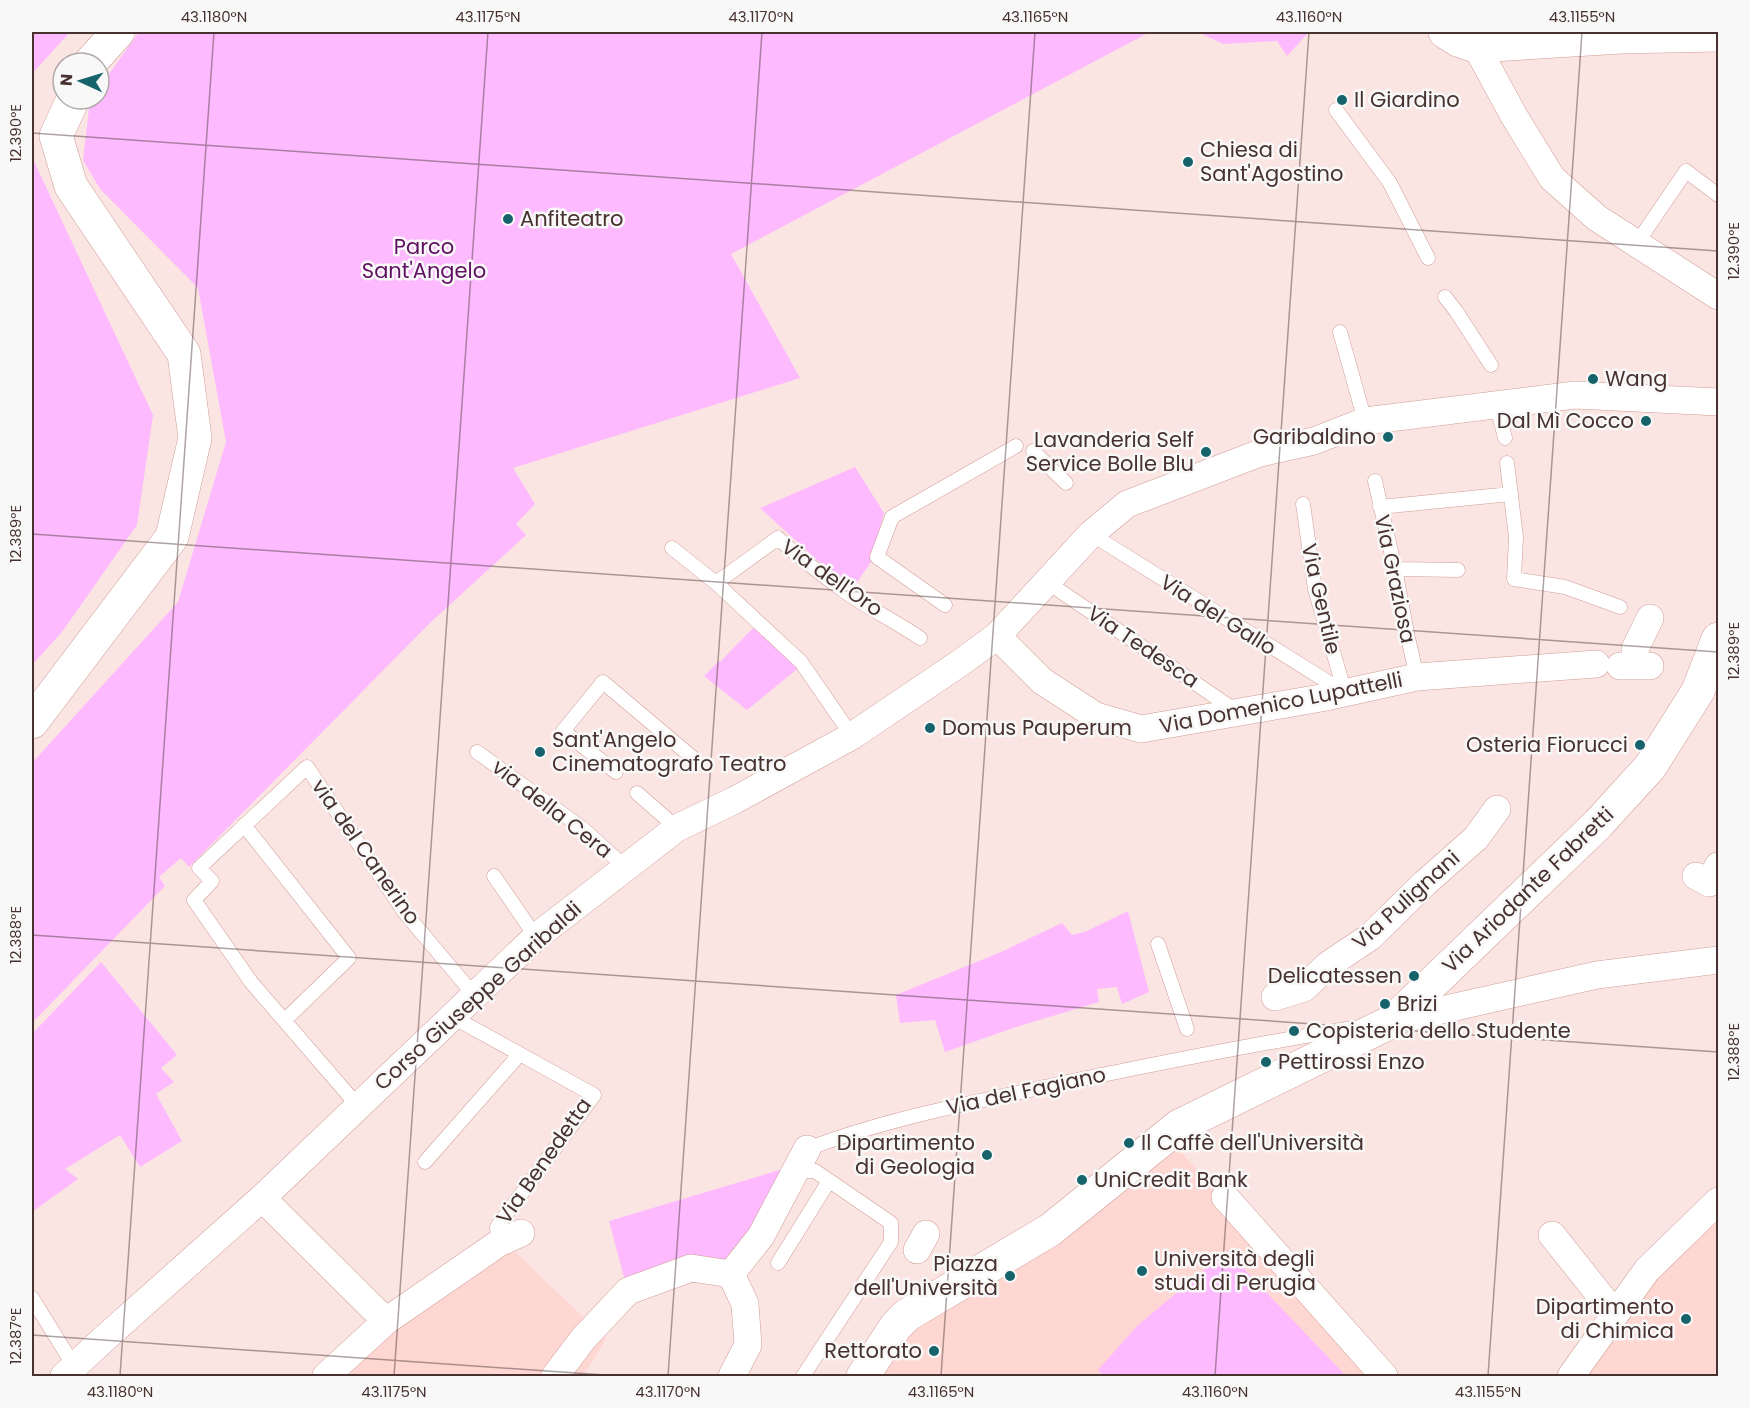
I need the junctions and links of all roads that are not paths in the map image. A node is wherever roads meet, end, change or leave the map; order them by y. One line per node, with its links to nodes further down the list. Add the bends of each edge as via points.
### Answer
1 (118, 32): 5 (street)
2 (1445, 32): 4 (street)
3 (1719, 35): 4 (street)
4 (1476, 46): 9 (street, via 1552,178 1597,218)
5 (101, 51)
6 (1336, 110): 10 (lane, via 1390,183)
7 (68, 111): 42 (street, via 57,136 70,186 184,354 195,438 172,537)
8 (1719, 195): 9 (lane, via 1686,171)
9 (1637, 243): 11 (street)
10 (1428, 258)
11 (1719, 296)
12 (1445, 297): 14 (lane)
13 (1340, 332): 17 (lane)
14 (1491, 365)
15 (1719, 402): 16 (street, Corso Giuseppe Garibaldi, via 1575,392)
16 (1496, 403): 17 (street, Corso Giuseppe Garibaldi); 18 (lane)
17 (1363, 419): 27 (street, Corso Giuseppe Garibaldi, via 1290,448 1253,448 1127,504)
18 (1505, 438)
19 (1016, 446): 33 (lane, via 892,517 878,558)
20 (1033, 450): 23 (lane)
21 (1507, 463): 24 (lane)
22 (1375, 481): 26 (lane, Via Graziosa)
23 (1066, 483)
24 (1511, 494): 26 (lane); 34 (lane, via 1516,537 1514,579 1565,587)
25 (1303, 504): 40 (lane, Via Gentile, via 1315,589)
26 (1380, 507): 29 (lane, Via Graziosa)
27 (1096, 522): 31 (street, Corso Giuseppe Garibaldi); 40 (lane, Via del Gallo, via 1142,568)
28 (672, 548): 32 (lane)
29 (1395, 569): 30 (lane); 39 (lane, Via Graziosa)
30 (1458, 570)
31 (1047, 582): 36 (street, Corso Giuseppe Garibaldi); 41 (lane, Via Tedesca)
32 (716, 583): 37 (lane, Via dell'Oro, via 778,538 846,592); 43 (lane, via 801,662)
33 (945, 605)
34 (1620, 607)
35 (1650, 618): 39 (street, Via Domenico Lupattelli, via 1625,661)
36 (990, 635): 41 (street, Via Domenico Lupattelli, via 1042,681 1096,716 1141,729); 43 (street, Corso Giuseppe Garibaldi)
37 (920, 638)
38 (1719, 639): 60 (street, Via Ariodante Fabretti, via 1698,691 1650,767 1598,824)
39 (1417, 677): 40 (street, Via Domenico Lupattelli)
40 (1345, 693): 41 (street, Via Domenico Lupattelli)
41 (1239, 713)
42 (32, 722)
43 (852, 736): 50 (street, Corso Giuseppe Garibaldi)
44 (477, 752): 51 (lane, via della Cera, via 582,828)
45 (693, 758): 46 (lane, via 603,682 563,731)
46 (616, 772)
47 (637, 793): 50 (lane)
48 (1497, 809): 57 (street, Via Pulignani, via 1476,838 1370,937 1328,965 1304,988)
49 (244, 825): 56 (lane, via del Canerino, via 307,766 405,913); 59 (lane, via del Canerino, via 199,868 212,880 194,900 251,982); 59 (lane, via 349,958)
50 (677, 828): 51 (street, Corso Giuseppe Garibaldi)
51 (625, 867): 53 (street, Corso Giuseppe Garibaldi)
52 (494, 876): 53 (lane)
53 (536, 937): 56 (street, Corso Giuseppe Garibaldi)
54 (1158, 944): 61 (lane)
55 (1719, 960): 60 (street, via 1597,975)
56 (474, 995): 58 (street, Corso Giuseppe Garibaldi)
57 (1275, 997)
58 (451, 1016): 62 (lane, Via Benedetta); 63 (street, Corso Giuseppe Garibaldi)
59 (285, 1020): 63 (lane)
60 (1393, 1021): 64 (lane, Via del Fagiano, via 1192,1050 847,1133); 82 (street, Via Ariodante Fabretti, via 1179,1126 1177,1139 1068,1218 907,1315)
61 (1186, 1029)
62 (519, 1055): 65 (lane); 71 (lane, Via Benedetta, via 594,1095 497,1227)
63 (358, 1106): 68 (street, Corso Giuseppe Garibaldi)
64 (802, 1160): 66 (lane); 73 (street, via 761,1236)
65 (425, 1162)
66 (829, 1181): 72 (lane); 81 (lane, via 891,1223 891,1242)
67 (1225, 1197): 83 (street)
68 (262, 1198): 76 (street); 77 (street, Corso Giuseppe Garibaldi)
69 (1719, 1201): 75 (street, via 1647,1270)
70 (1552, 1235): 75 (street)
71 (510, 1238): 76 (street, Via Benedetta)
72 (778, 1263)
73 (731, 1274): 79 (street, via 691,1268 628,1291); 80 (street, via 745,1304 748,1345)
74 (32, 1298): 77 (lane)
75 (1615, 1314): 84 (street)
76 (386, 1321): 78 (street, Via Benedetta)
77 (69, 1372)
78 (326, 1377)
79 (555, 1377)
80 (732, 1377)
81 (804, 1377)
82 (863, 1377)
83 (1384, 1377)
84 (1571, 1377)

